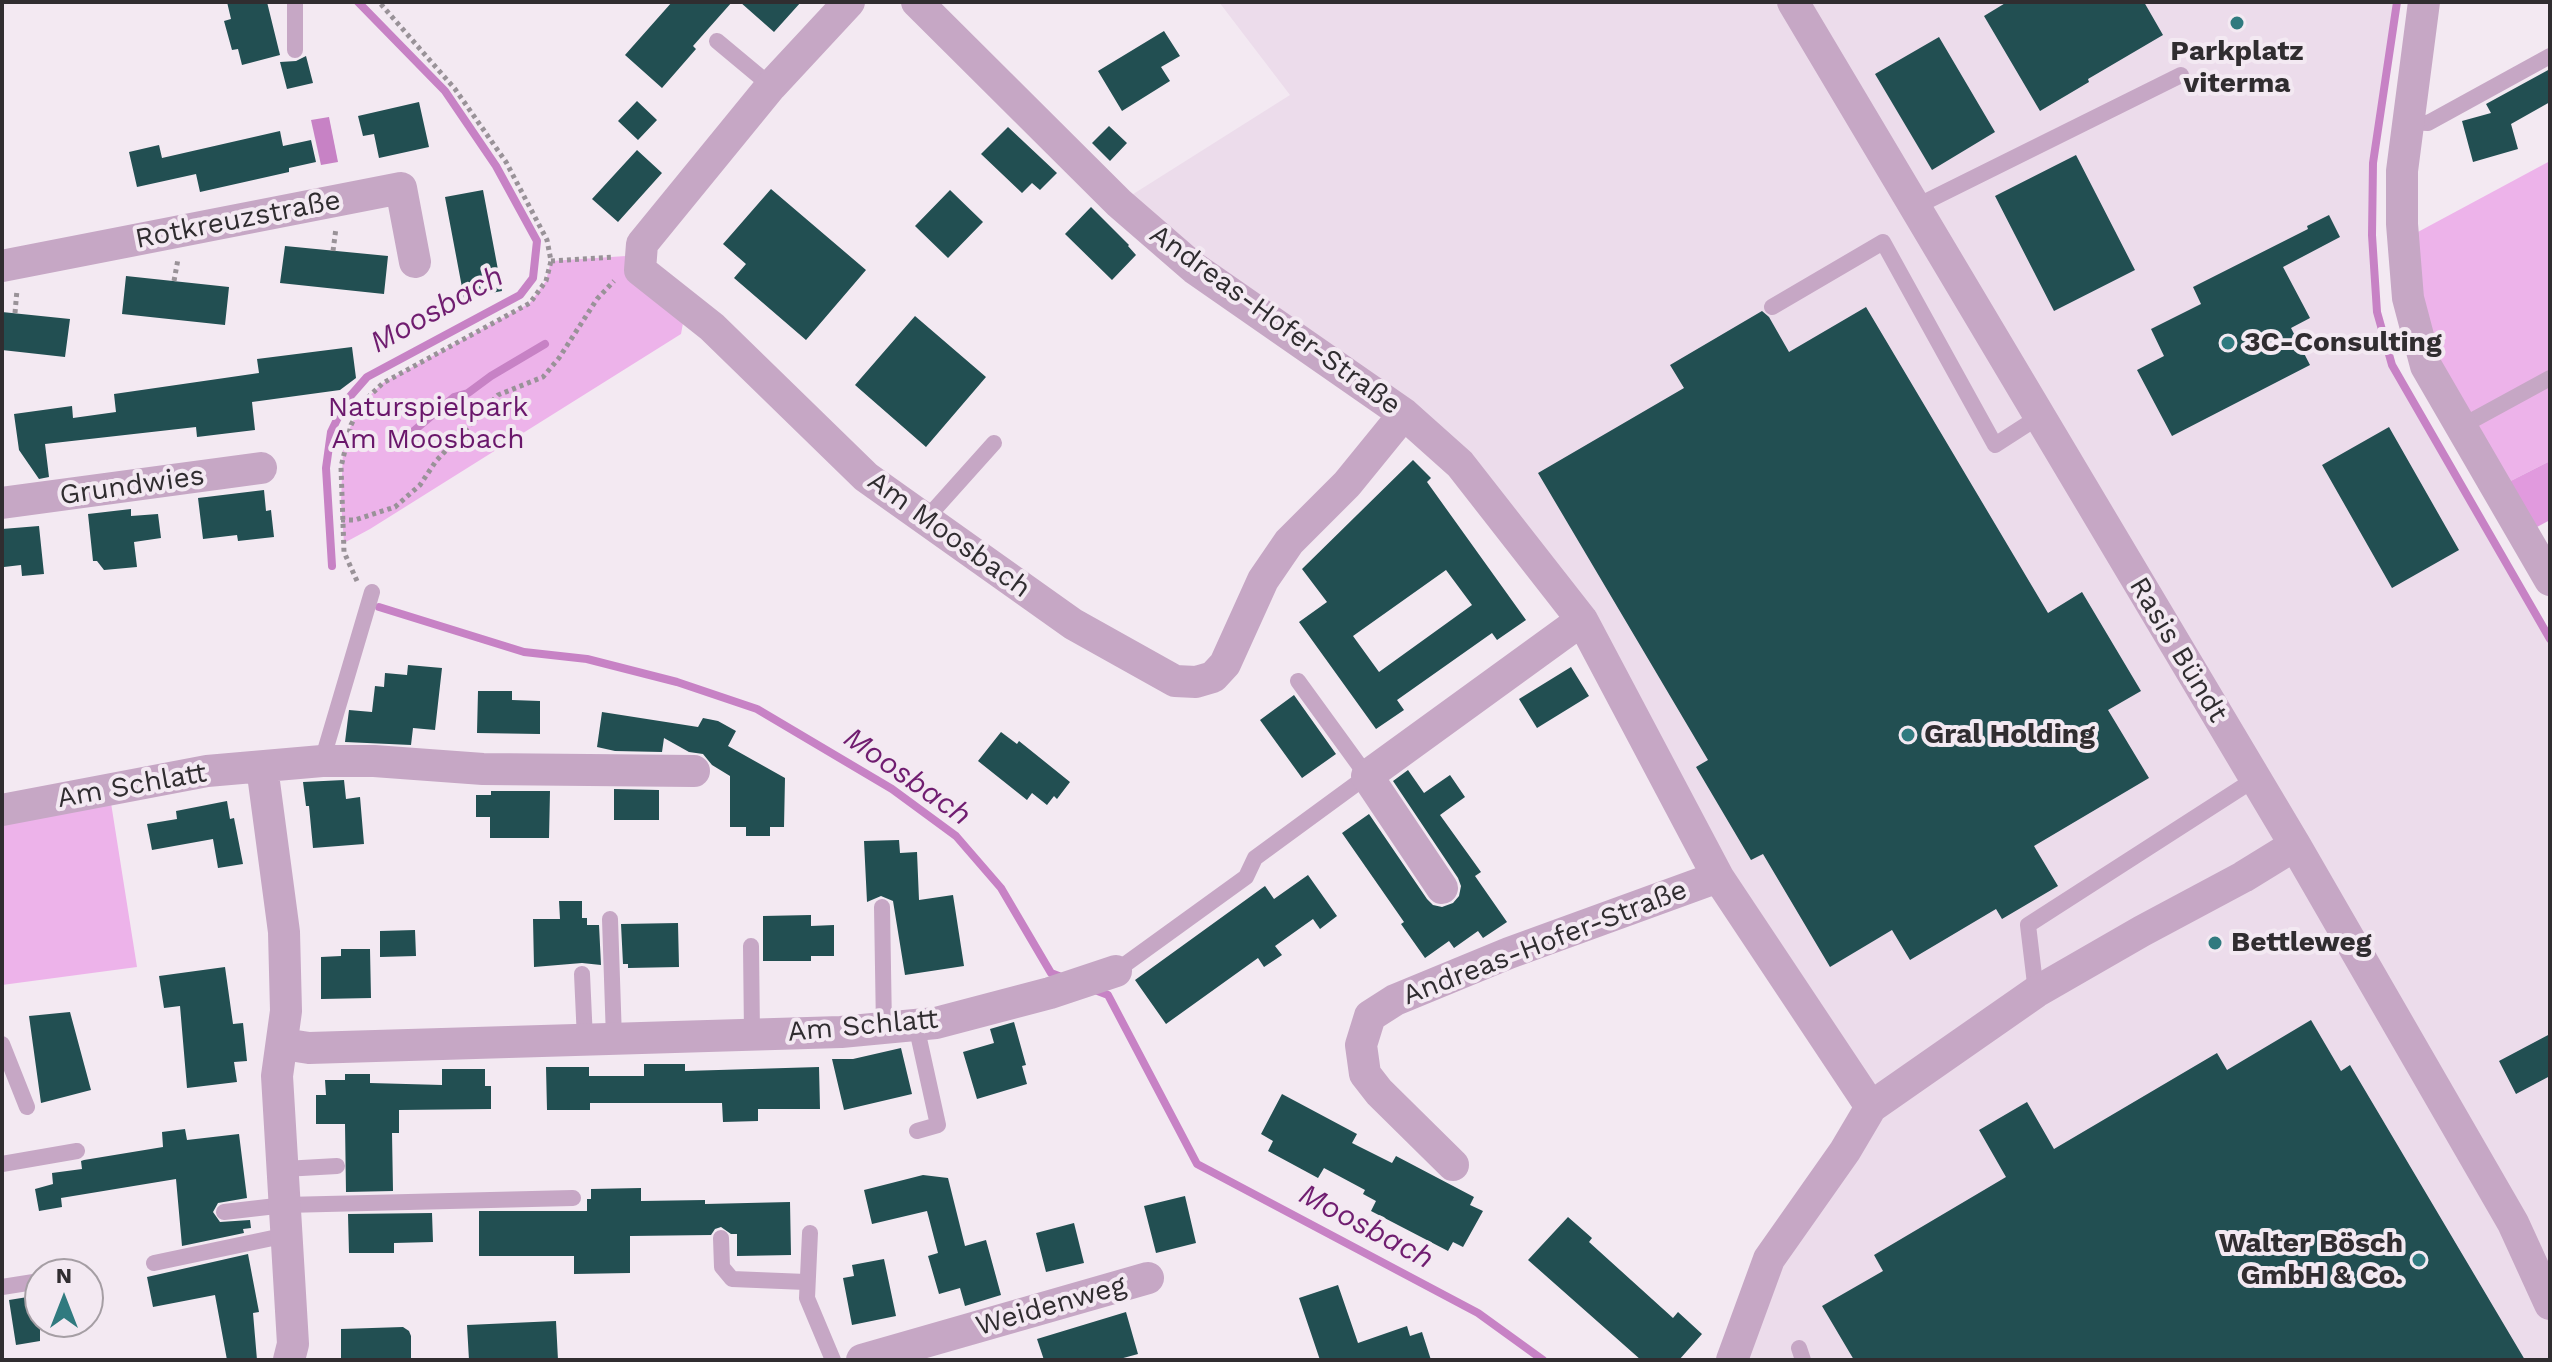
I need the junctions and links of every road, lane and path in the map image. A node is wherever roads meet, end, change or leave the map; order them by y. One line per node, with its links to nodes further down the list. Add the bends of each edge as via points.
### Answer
1 (295, 2): 8 (lane)
2 (379, 2): 14 (path, via 455,89 506,162 547,240)
3 (849, 2): 11 (street)
4 (917, 2): 20 (street, Andreas-Hofer-Straße, via 1119,203 1194,268)
5 (1793, 2): 13 (street, Rasis Bündt)
6 (2424, 2): 12 (street)
7 (717, 41): 11 (lane)
8 (295, 50)
9 (2550, 56): 12 (lane, via 2428,123)
10 (2181, 75): 13 (lane)
11 (771, 86): 16 (street, via 642,244)
12 (2407, 122): 22 (street, via 2402,224 2408,298 2426,366)
13 (1915, 207): 21 (street, Rasis Bündt)
14 (551, 261): 16 (path); 26 (path, via 546,281 530,303 383,383 363,402 343,449)
15 (415, 262): 17 (street, Rotkreuzstraße, via 401,188)
16 (641, 262): 26 (path, via 611,282 543,377 498,395 395,507); 27 (street, Am Moosbach, via 866,477)
17 (2, 266)
18 (1772, 307): 21 (lane, via 1883,242 1995,445)
19 (2550, 378): 22 (lane)
20 (1404, 414): 27 (street, Am Moosbach, via 1347,484 1289,542 1263,580 1225,664 1213,677 1196,682 1175,681 1073,624); 30 (street, Andreas-Hofer-Straße, via 1460,464)
21 (2040, 416): 36 (street, Rasis Bündt)
22 (2462, 426): 28 (street)
23 (994, 443): 27 (lane)
24 (261, 468): 25 (street, Grundwies)
25 (2, 503)
26 (341, 520): 29 (path, via 348,565)
27 (925, 520)
28 (2550, 580)
29 (372, 592): 32 (lane)
30 (1582, 620): 35 (street); 39 (street, Andreas-Hofer-Straße)
31 (1298, 681): 35 (lane)
32 (322, 761): 33 (street, Am Schlatt); 34 (street, Am Schlatt)
33 (262, 767): 37 (street, Am Schlatt, via 207,771); 51 (street, via 284,932)
34 (694, 771)
35 (1367, 776): 40 (street); 44 (lane, Am Schlatt, via 1255,858 1246,877)
36 (2255, 779): 38 (street, Rasis Bündt); 46 (lane, via 2028,925)
37 (2, 810)
38 (2295, 845): 46 (street); 70 (street, Rasis Bündt, via 2513,1223)
39 (1718, 877): 53 (street, Andreas-Hofer-Straße); 57 (street, Andreas-Hofer-Straße, via 1509,953 1395,1000 1370,1016 1361,1045 1365,1074)
40 (1442, 888)
41 (882, 907): 47 (lane)
42 (610, 919): 49 (lane)
43 (751, 946): 48 (lane)
44 (1116, 971): 47 (street, Am Schlatt, via 936,1023)
45 (582, 974): 49 (lane)
46 (2036, 992): 53 (street)
47 (900, 1026): 48 (street, Am Schlatt); 54 (lane, via 938,1125)
48 (752, 1035): 49 (street, Am Schlatt)
49 (600, 1039): 51 (street, Am Schlatt, via 309,1048)
50 (2, 1044): 52 (lane)
51 (283, 1044): 59 (street, via 277,1076)
52 (27, 1107)
53 (1871, 1107): 74 (street, via 1769,1259)
54 (917, 1131)
55 (77, 1151): 56 (lane)
56 (2, 1164)
57 (1453, 1165)
58 (337, 1166): 59 (lane)
59 (284, 1169): 62 (street)
60 (573, 1198): 62 (lane)
61 (224, 1212): 62 (lane)
62 (286, 1220): 65 (lane); 71 (street, via 293,1344)
63 (810, 1233): 67 (lane)
64 (721, 1238): 67 (lane, via 722,1267 732,1279)
65 (154, 1263)
66 (1148, 1278): 73 (street, Weidenweg)
67 (806, 1282): 72 (lane, via 807,1298)
68 (24, 1284): 69 (lane)
69 (2, 1287)
70 (2550, 1304)
71 (289, 1360)
72 (833, 1360)
73 (862, 1360)
74 (1732, 1360)

